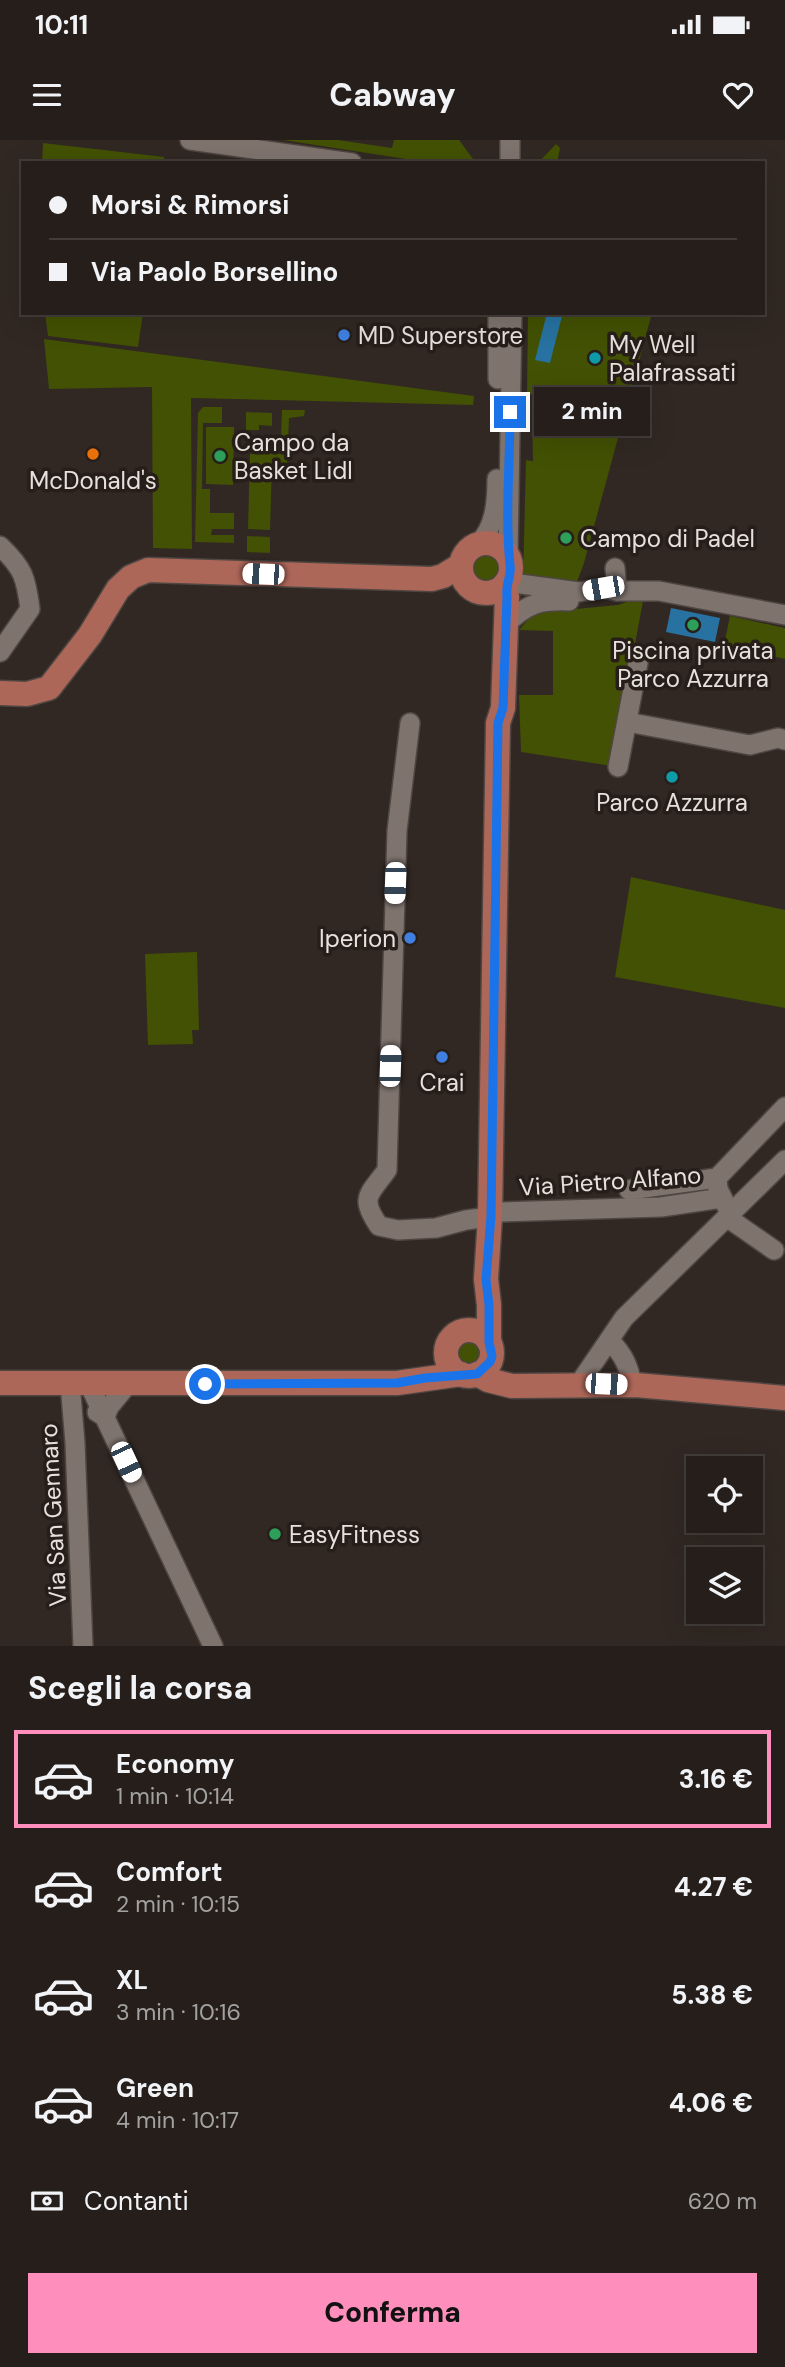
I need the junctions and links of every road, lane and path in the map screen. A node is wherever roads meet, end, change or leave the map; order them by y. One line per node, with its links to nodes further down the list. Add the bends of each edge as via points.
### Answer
1 (190, 140): 4 (street)
2 (501, 140): 5 (street)
3 (510, 140): 6 (street)
4 (338, 161)
5 (501, 161)
6 (510, 161)
7 (498, 315): 9 (street, via 497,490 492,525)
8 (512, 315): 11 (street)
9 (478, 544): 11 (main road, via 499,547); 12 (main road, via 468,550)
10 (0, 546): 19 (street, via 19,564 30,609)
11 (508, 557): 14 (main road, via 511,570)
12 (461, 565): 16 (main road, via 463,578); 21 (main road, via 432,579 148,570 118,589 49,688 27,694)
13 (615, 568): 15 (street)
14 (506, 583): 15 (street, via 579,592); 16 (main road, via 492,592); 18 (main road)
15 (617, 591): 17 (street, via 659,591); 18 (street, via 606,598 544,600 529,605)
16 (477, 592): 24 (main road, via 489,610 492,708)
17 (785, 615)
18 (506, 624): 24 (main road, via 503,708)
19 (0, 652)
20 (639, 663): 22 (street)
21 (0, 693)
22 (627, 722): 25 (street, via 750,745); 26 (street)
23 (410, 723): 32 (street, Via Pietro Alfano, via 397,831 387,1170 367,1197 368,1210 379,1226 398,1230 436,1228)
24 (498, 723): 32 (main road)
25 (785, 740)
26 (618, 767)
27 (785, 1107): 29 (street, Via Pietro Alfano)
28 (785, 1160): 31 (street)
29 (717, 1178): 30 (street, Via Pietro Alfano); 31 (street, Via Pietro Alfano)
30 (629, 1190)
31 (728, 1213): 32 (street, Via Pietro Alfano, via 661,1206); 33 (street); 36 (street, via 624,1318)
32 (496, 1215): 34 (main road)
33 (775, 1250)
34 (486, 1279): 35 (main road); 37 (main road, via 489,1305)
35 (466, 1330): 37 (main road, via 479,1332); 37 (main road, via 452,1337 446,1350 449,1365)
36 (610, 1341): 42 (street); 43 (street, via 621,1351)
37 (479, 1363): 39 (main road); 44 (main road)
38 (0, 1383): 40 (main road)
39 (397, 1383): 41 (main road); 44 (main road)
40 (80, 1384): 41 (main road); 46 (street, Via San Gennaro); 47 (street)
41 (128, 1384): 47 (street)
42 (579, 1384): 43 (main road); 44 (main road)
43 (632, 1385): 45 (main road)
44 (512, 1386)
45 (785, 1398)
46 (72, 1408): 47 (street, via 93,1410); 48 (street, Via San Gennaro)
47 (105, 1417): 49 (street)
48 (83, 1646)
49 (213, 1646)

